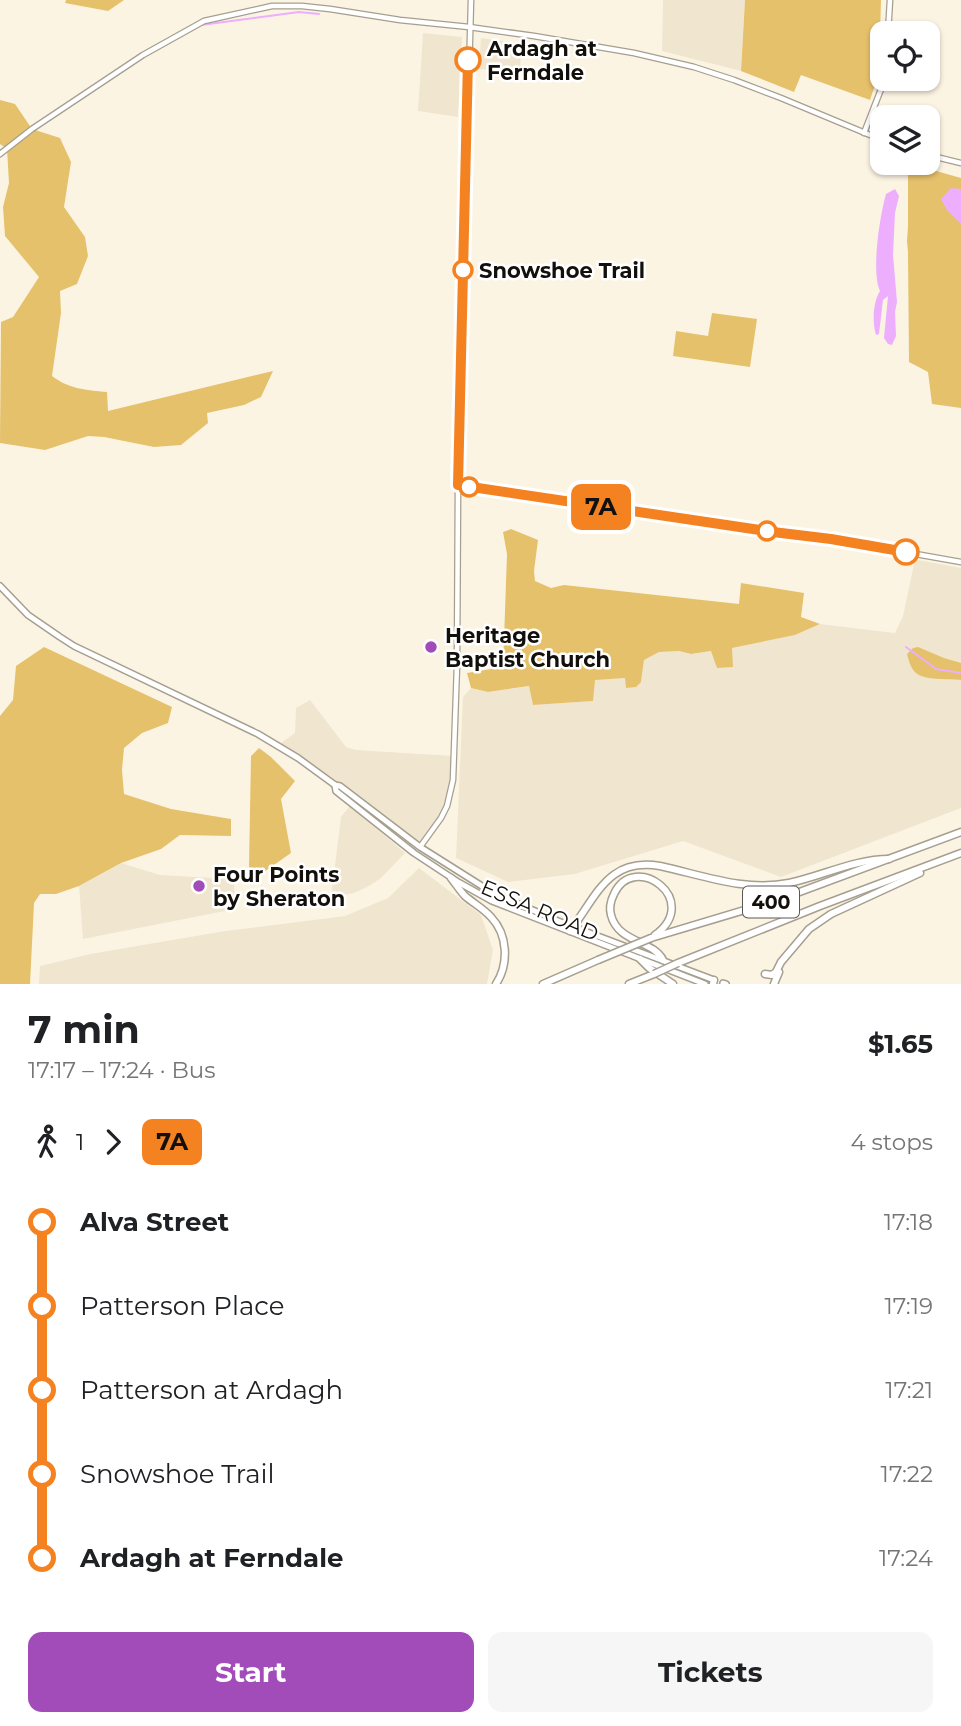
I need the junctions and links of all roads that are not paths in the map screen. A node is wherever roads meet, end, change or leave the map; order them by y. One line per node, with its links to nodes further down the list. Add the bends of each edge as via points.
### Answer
1 (471, 0): 4 (street)
2 (890, 0): 3 (street)
3 (889, 21)
4 (469, 27): 6 (street, via 634,53 694,68 781,97); 8 (street, via 302,6 272,6 204,21 143,55); 11 (street)
5 (880, 91): 6 (street)
6 (864, 133): 7 (street)
7 (870, 135)
8 (0, 154)
9 (940, 158): 10 (street)
10 (961, 163)
11 (458, 485): 12 (street); 16 (street, via 453,780 447,806)
12 (961, 562)
13 (0, 586): 14 (main road, ESSA ROAD, via 28,615 67,641 247,728)
14 (335, 785): 16 (main road, ESSA ROAD); 20 (main road, ESSA ROAD, via 336,791)
15 (961, 832): 19 (highway, 400)
16 (420, 848): 21 (main road, ESSA ROAD, via 493,893)
17 (961, 853): 18 (highway, 400)
18 (949, 858): 23 (highway, via 831,914 809,929); 26 (highway, 400, bridge)
19 (889, 859): 21 (highway, via 769,885 740,885 681,870 634,865 607,880); 22 (highway, 400)
20 (451, 878): 21 (main road, ESSA ROAD, via 492,901); 28 (highway, via 494,919 502,933 505,957)
21 (572, 929): 24 (main road, ESSA ROAD); 25 (main road, ESSA ROAD)
22 (651, 939): 25 (highway, via 669,919 669,896 654,879 632,878 615,890 611,915 626,936); 31 (highway, 400, bridge)
23 (786, 958): 27 (highway, via 775,974); 36 (highway)
24 (640, 959): 34 (highway); 35 (main road, ESSA ROAD)
25 (663, 960): 29 (main road, ESSA ROAD)
26 (654, 974): 32 (highway, 400); 33 (highway)
27 (765, 974)
28 (497, 981)
29 (713, 982): 30 (street, ESSA ROAD)
30 (725, 983)
31 (543, 984)
32 (629, 984)
33 (642, 984)
34 (673, 984)
35 (705, 984)
36 (774, 984)

